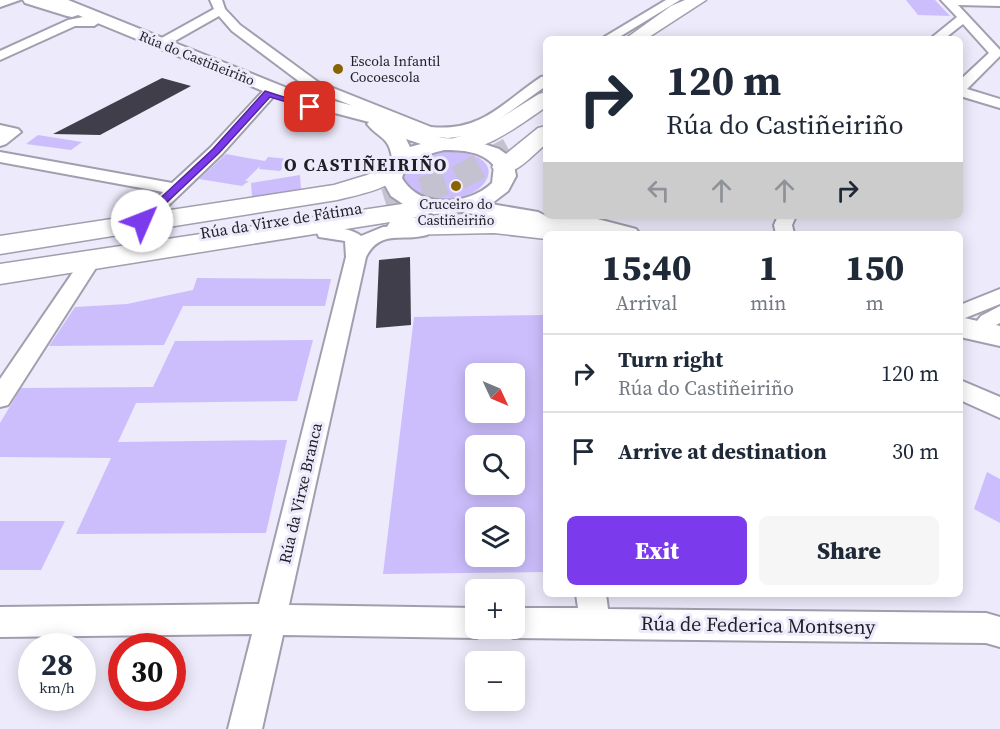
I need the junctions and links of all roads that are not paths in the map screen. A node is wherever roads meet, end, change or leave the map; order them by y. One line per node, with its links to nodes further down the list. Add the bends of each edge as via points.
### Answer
1 (13, 0): 2 (main road); 9 (street)
2 (25, 0)
3 (30, 0): 12 (main road, Rúa do Castiñeiriño)
4 (55, 0): 18 (main road, Rúa do Castiñeiriño)
5 (674, 0): 13 (street)
6 (948, 0): 8 (street); 11 (street)
7 (705, 2): 14 (highway, via 677,10); 15 (highway); 16 (highway)
8 (1000, 2)
9 (0, 4)
10 (218, 5): 18 (street); 31 (street, Rúa do Castiñeiriño, via 236,28 313,85)
11 (963, 18): 17 (street); 20 (street, via 996,53)
12 (74, 19): 18 (main road, Rúa do Castiñeiriño); 19 (street)
13 (612, 36)
14 (638, 36)
15 (652, 36)
16 (665, 36)
17 (940, 36)
18 (161, 42): 24 (main road, Rúa do Castiñeiriño); 31 (main road, Rúa do Castiñeiriño, via 291,96 372,116 416,137)
19 (0, 56)
20 (995, 60): 22 (street)
21 (543, 82): 31 (street, via 489,122)
22 (963, 87)
23 (963, 91): 26 (street)
24 (268, 93): 36 (main road, Rúa do Castiñeiriño, via 376,124 390,132 398,141); 37 (street)
25 (543, 100): 31 (highway, via 478,139)
26 (1000, 104)
27 (543, 114): 35 (highway)
28 (543, 127): 35 (highway)
29 (0, 130): 32 (street, via 13,132)
30 (543, 135): 35 (highway)
31 (457, 140): 35 (main road, Rúa do Castiñeiriño); 36 (main road, via 425,147)
32 (0, 141)
33 (543, 143): 35 (street, via 514,166)
34 (0, 157): 37 (street)
35 (504, 163): 38 (main road, Rúa do Castiñeiriño, via 490,196); 40 (main road, Rúa do Castiñeiriño, via 516,193)
36 (389, 181): 39 (main road, Rúa do Castiñeiriño, via 391,178 395,190 408,200); 42 (highway, via 376,180 337,192); 50 (highway, Rúa da Virxe de Fátima, via 283,211); 53 (highway, Rúa da Virxe de Fátima, via 286,222)
37 (176, 189): 42 (street)
38 (462, 205): 39 (main road, Rúa do Castiñeiriño); 45 (main road, Rúa do Castiñeiriño, via 538,219)
39 (429, 206): 48 (highway)
40 (543, 210)
41 (571, 219): 46 (main road)
42 (142, 221): 49 (highway)
43 (488, 225): 44 (highway); 47 (highway); 51 (street, Rúa da Virxe Branca, via 468,230 383,233 371,236)
44 (559, 231)
45 (574, 231)
46 (617, 231)
47 (326, 233): 48 (highway); 51 (street, via 350,236 356,241)
48 (227, 240): 52 (highway)
49 (0, 244)
50 (0, 255)
51 (356, 257): 64 (street, Rúa da Virxe Branca)
52 (91, 260): 54 (highway); 61 (street)
53 (0, 264)
54 (0, 274)
55 (1000, 296): 56 (street)
56 (963, 313)
57 (963, 315): 58 (main road)
58 (997, 323): 59 (main road)
59 (963, 327)
60 (963, 390): 62 (street)
61 (0, 398)
62 (1000, 408)
63 (593, 609): 65 (street, Rúa de Federica Montseny); 68 (street, Rúa de Federica Montseny)
64 (270, 620): 66 (street); 67 (street); 69 (street, Rúa da Virxe Branca)
65 (525, 621)
66 (0, 622)
67 (465, 623)
68 (1000, 632)
69 (245, 729)

